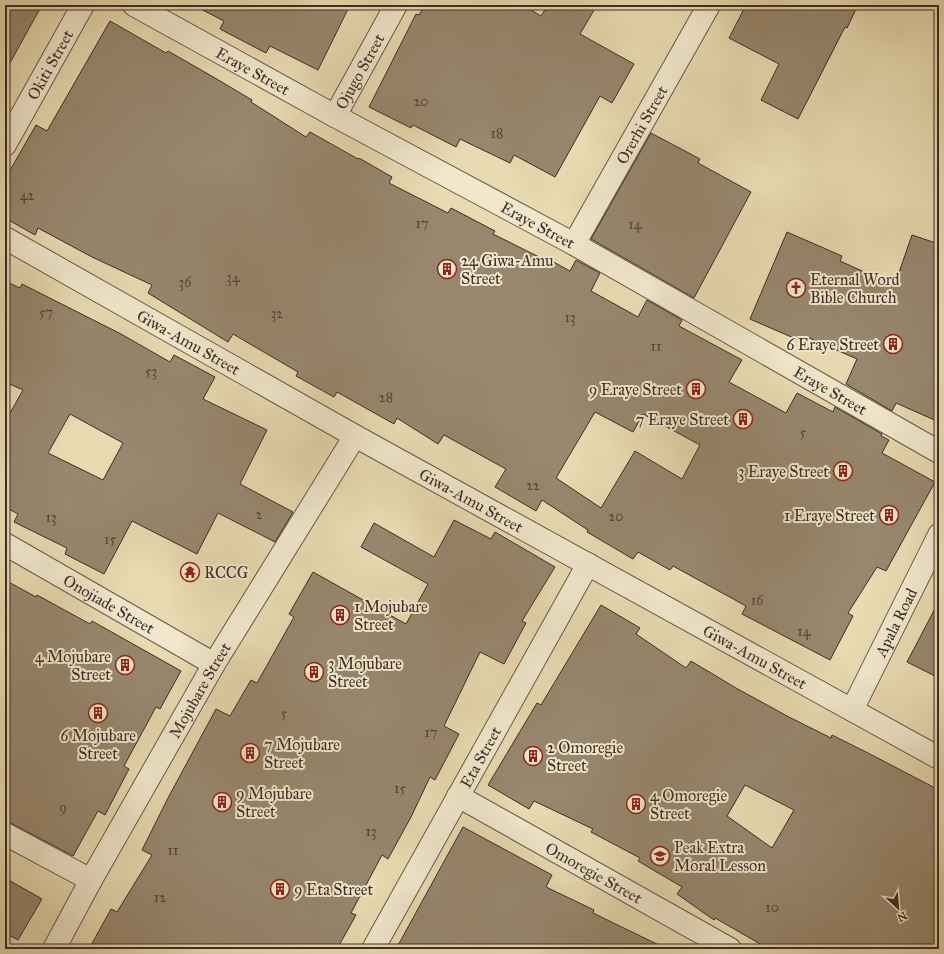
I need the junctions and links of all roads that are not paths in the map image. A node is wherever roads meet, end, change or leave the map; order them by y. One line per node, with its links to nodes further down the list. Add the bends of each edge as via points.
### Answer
1 (83, 5): 6 (street, Okiti Street)
2 (134, 5): 5 (street, Eraye Street)
3 (396, 5): 5 (street, Ojugo Street)
4 (709, 5): 8 (street, Orerhi Street)
5 (335, 116): 8 (street, Eraye Street)
6 (5, 145)
7 (5, 238): 9 (street, Giwa-Amu Street)
8 (574, 244): 10 (street, Eraye Street)
9 (355, 436): 13 (street, Giwa-Amu Street); 14 (street, Mojubare Street)
10 (939, 452)
11 (939, 534): 15 (street, Apala Road)
12 (5, 544): 14 (street, Onojiade Street)
13 (588, 564): 15 (street, Giwa-Amu Street); 17 (street, Eta Street)
14 (214, 664): 19 (street, Mojubare Street)
15 (852, 710): 16 (street, Giwa-Amu Street)
16 (939, 758)
17 (458, 796): 21 (street, Eta Street); 22 (street, Omoregie Street)
18 (5, 834): 19 (street)
19 (91, 880): 20 (street, Mojubare Street)
20 (54, 949)
21 (373, 949)
22 (730, 949)

